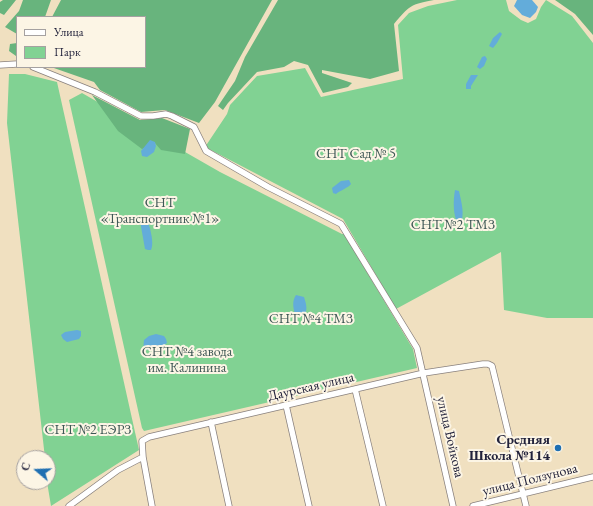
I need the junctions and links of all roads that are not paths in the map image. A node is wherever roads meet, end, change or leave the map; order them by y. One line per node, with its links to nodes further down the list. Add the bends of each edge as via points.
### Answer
1 (16, 64): 2 (street)
2 (0, 65)
3 (35, 68): 4 (street, улица Войкова, via 95,92 141,116 166,114 184,121 194,127 206,151 268,187 341,224 417,348)
4 (424, 373): 5 (street, Даурская улица); 10 (street, Даурская улица, via 483,364 492,366); 16 (street, улица Войкова)
5 (355, 389): 6 (street, Даурская улица); 15 (street)
6 (286, 405): 7 (street, Даурская улица); 14 (street)
7 (211, 422): 8 (street, Даурская улица, via 149,437 142,441); 13 (street)
8 (143, 457): 11 (street, via 118,470); 12 (street)
9 (593, 477): 10 (street, улица Ползунова)
10 (523, 493): 17 (street, улица Ползунова); 18 (street)
11 (69, 506)
12 (152, 506)
13 (230, 506)
14 (309, 506)
15 (383, 506)
16 (453, 506)
17 (473, 506)
18 (526, 506)

